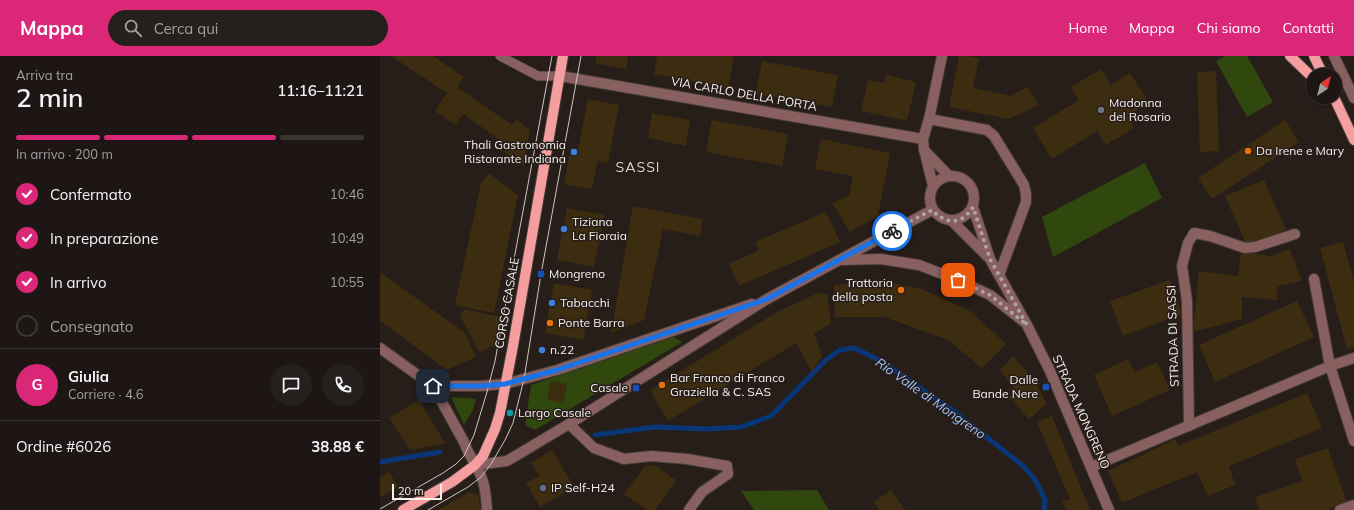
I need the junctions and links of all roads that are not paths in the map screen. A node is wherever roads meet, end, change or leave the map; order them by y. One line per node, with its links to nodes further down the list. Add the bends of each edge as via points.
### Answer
1 (500, 56): 9 (lane, via 538,76)
2 (563, 56): 9 (main road, CORSO CASALE)
3 (942, 56): 12 (street)
4 (1290, 56): 8 (main road)
5 (1314, 56): 7 (main road)
6 (1334, 56): 10 (street)
7 (1320, 68)
8 (1306, 71)
9 (560, 76): 13 (street, VIA CARLO DELLA PORTA); 31 (main road, CORSO CASALE)
10 (1354, 98)
11 (1337, 104): 14 (main road)
12 (929, 119): 13 (street); 24 (street, via 987,130 994,136 1024,185 1026,202)
13 (923, 139): 15 (street)
14 (1354, 140)
15 (924, 149): 16 (street); 17 (street)
16 (949, 176): 17 (street, via 937,181); 18 (street, via 964,179 970,185 974,192)
17 (933, 186): 19 (street, via 930,194)
18 (973, 207): 20 (street, via 965,217); 22 (street)
19 (932, 210): 20 (street, via 945,220); 23 (street, STRADA MONGRENO)
20 (952, 221): 22 (street)
21 (1294, 234): 34 (street, STRADA DI SASSI, via 1245,248 1194,233 1188,243 1182,266 1187,301)
22 (990, 259): 24 (street, STRADA MONGRENO)
23 (838, 260): 26 (street, STRADA MONGRENO); 27 (street, STRADA MONGRENO, via 881,259 919,265 990,295)
24 (999, 275): 27 (street, STRADA MONGRENO)
25 (1314, 279): 30 (street)
26 (767, 299): 31 (street, STRADA MONGRENO, via 557,370); 33 (street, STRADA MONGRENO)
27 (1027, 325): 37 (street, STRADA MONGRENO, via 1050,371)
28 (380, 348): 32 (street)
29 (1354, 358): 30 (street)
30 (1330, 366): 34 (street); 35 (street)
31 (505, 384): 32 (street); 36 (main road, CORSO CASALE, via 495,429 483,456)
32 (433, 386): 36 (street)
33 (569, 424): 36 (street, via 507,461); 41 (street, via 594,448 624,459 651,456 712,462 727,466 728,474 702,492)
34 (1189, 426): 37 (street)
35 (1354, 441)
36 (475, 465): 39 (main road, CORSO CASALE, via 452,482); 40 (street, via 484,485)
37 (1091, 467): 42 (street, STRADA MONGRENO)
38 (1354, 505): 43 (street)
39 (403, 510)
40 (487, 510)
41 (689, 510)
42 (1109, 510)
43 (1340, 510)

